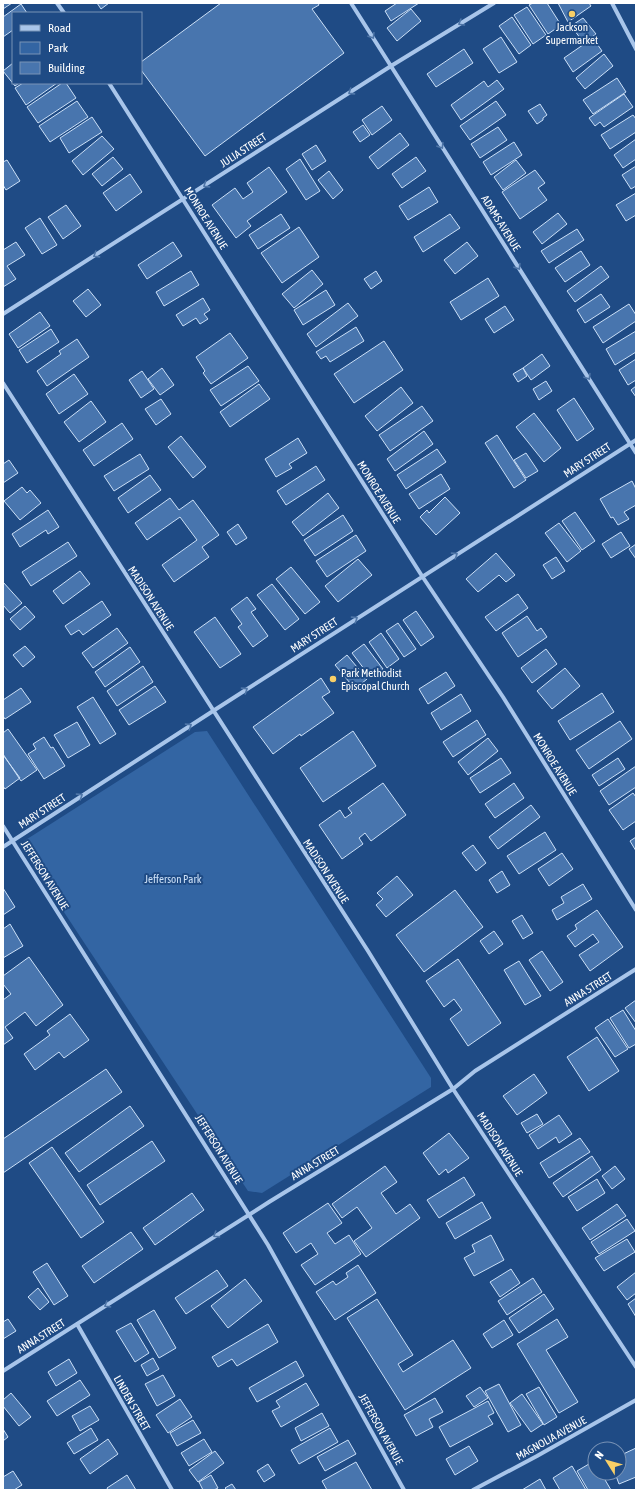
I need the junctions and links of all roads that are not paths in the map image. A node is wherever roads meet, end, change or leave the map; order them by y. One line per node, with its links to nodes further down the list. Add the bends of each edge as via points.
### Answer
1 (57, 3): 5 (street)
2 (351, 3): 7 (street, ADAMS AVENUE, one-way to 7)
3 (494, 3): 7 (street, JULIA STREET, one-way to 7)
4 (612, 3): 6 (street)
5 (63, 12)
6 (636, 49)
7 (391, 66): 9 (street, JULIA STREET, one-way to 9); 13 (street, ADAMS AVENUE, one-way to 13)
8 (110, 84): 9 (street, MONROE AVENUE)
9 (183, 199): 10 (street, JULIA STREET, one-way to 10); 15 (street, MONROE AVENUE)
10 (3, 314)
11 (3, 383): 16 (street, MADISON AVENUE)
12 (636, 440): 13 (street, MARY STREET)
13 (630, 444): 14 (street, ADAMS AVENUE); 15 (street, MARY STREET, one-way to 13)
14 (636, 453)
15 (422, 576): 16 (street, MARY STREET, one-way to 15); 20 (street, MONROE AVENUE, via 503,697)
16 (213, 711): 18 (street, MARY STREET, one-way to 16); 22 (street, MADISON AVENUE, via 368,951)
17 (3, 826): 18 (street, JEFFERSON AVENUE)
18 (13, 841): 19 (street, MARY STREET); 23 (street, JEFFERSON AVENUE)
19 (3, 847)
20 (636, 910)
21 (636, 970): 22 (street, ANNA STREET, via 475,1071)
22 (453, 1089): 23 (street, ANNA STREET); 25 (street, MADISON AVENUE)
23 (249, 1214): 24 (street, ANNA STREET, one-way to 24); 29 (street, JEFFERSON AVENUE)
24 (77, 1324): 26 (street, ANNA STREET); 28 (street, LINDEN STREET)
25 (636, 1367)
26 (3, 1371)
27 (636, 1400): 30 (street, MAGNOLIA AVENUE)
28 (172, 1490)
29 (404, 1490)
30 (473, 1490)

